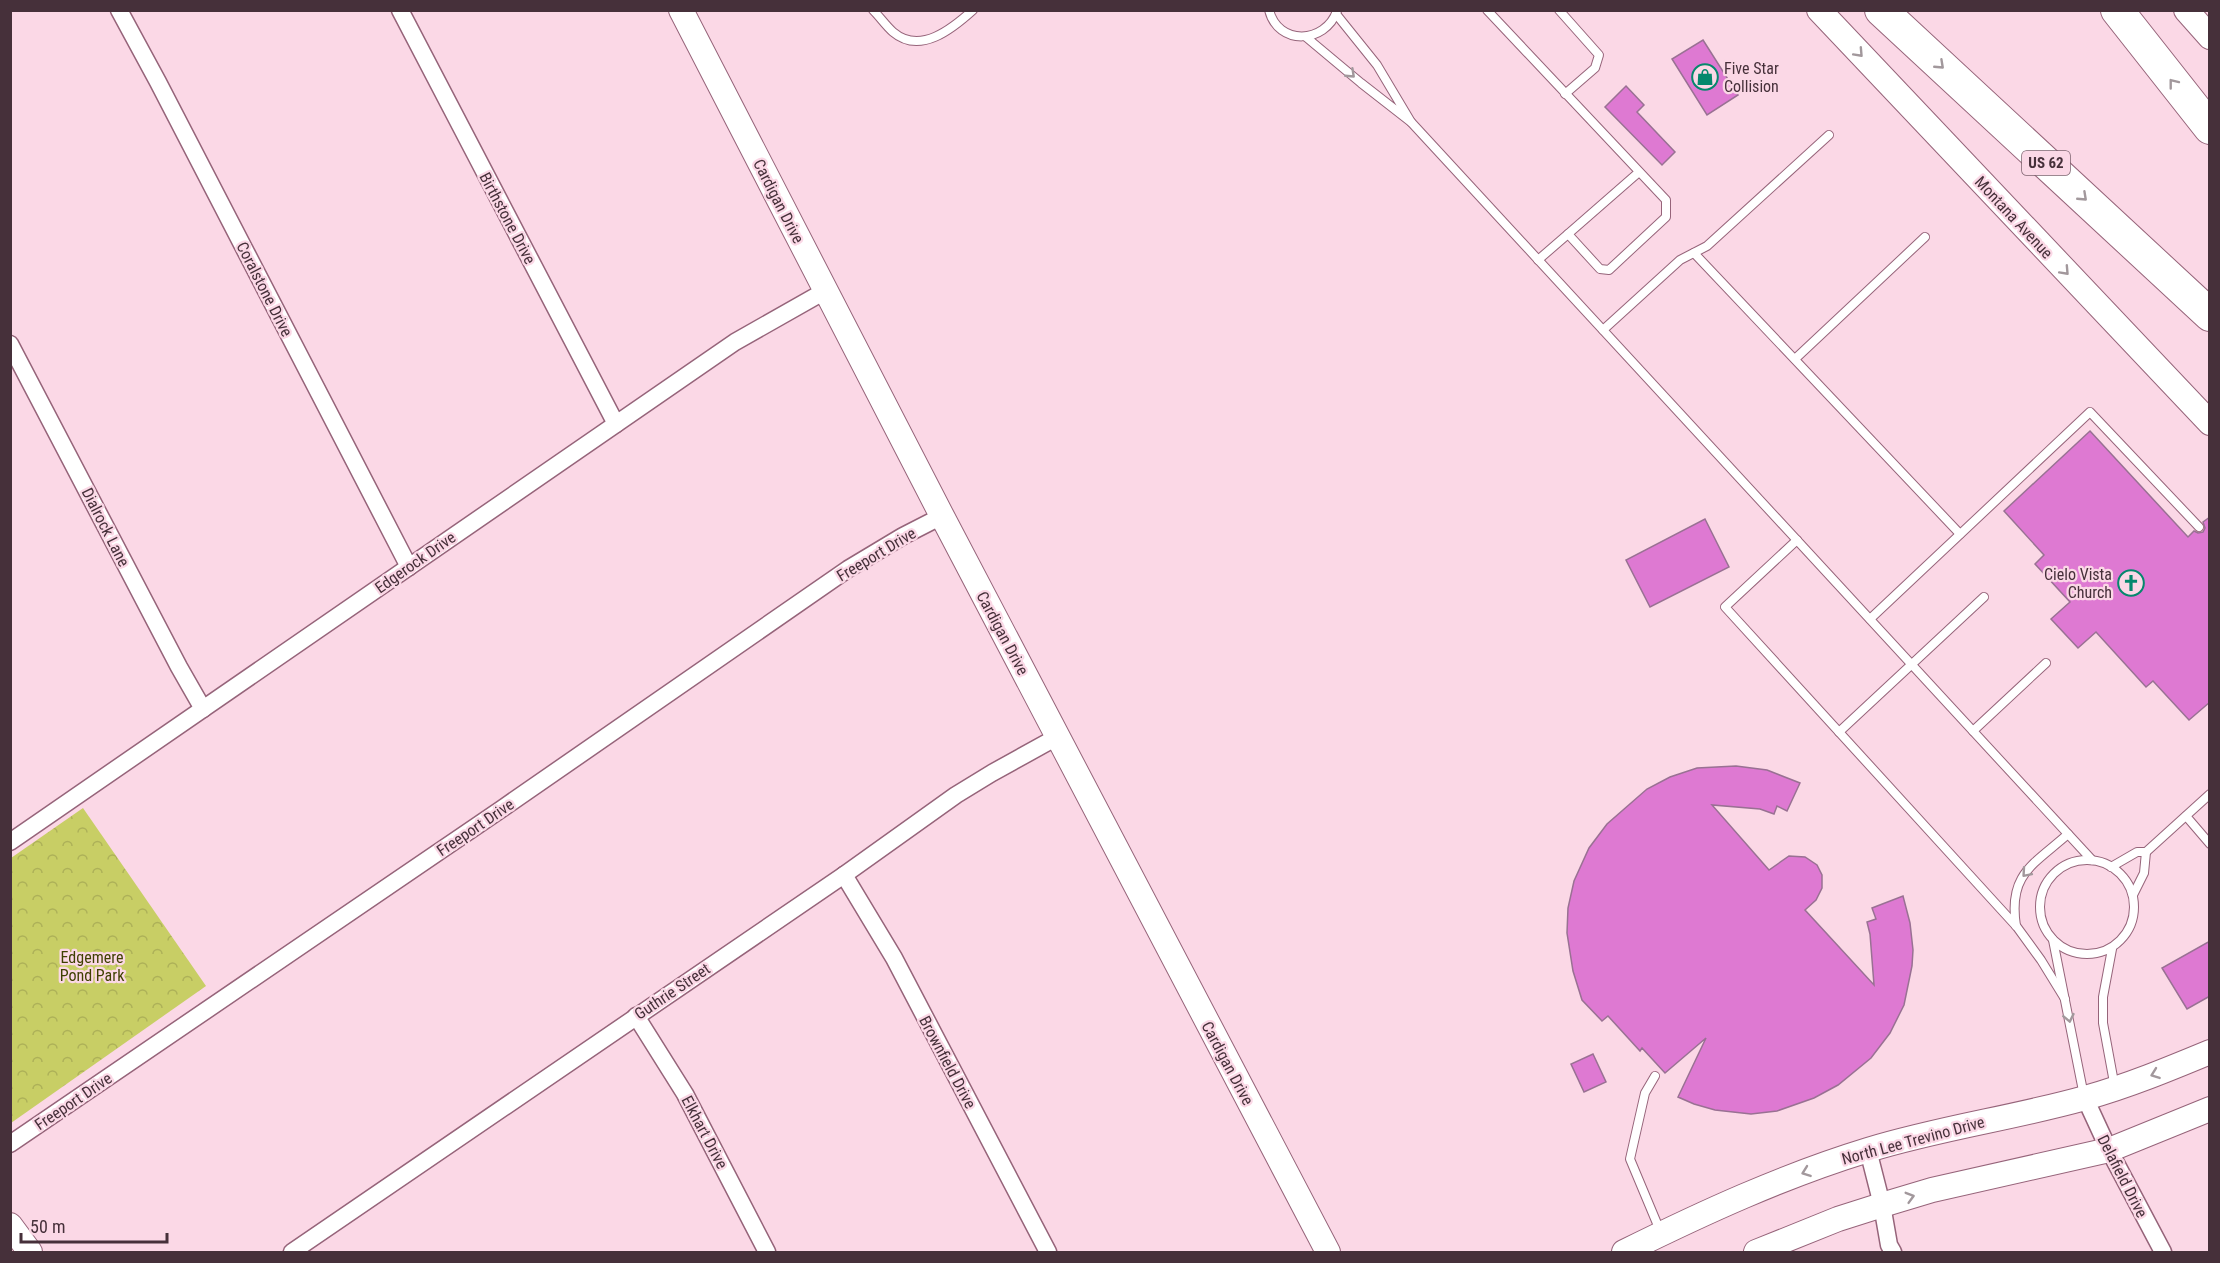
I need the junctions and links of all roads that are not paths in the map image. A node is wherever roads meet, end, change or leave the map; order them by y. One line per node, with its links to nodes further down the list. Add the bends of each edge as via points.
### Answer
1 (119, 10): 36 (street, Coralstone Drive)
2 (400, 10): 31 (street, Birthstone Drive)
3 (681, 10): 25 (main road, Cardigan Drive)
4 (873, 10): 5 (lane, via 894,33 908,41 936,37 953,29)
5 (973, 10)
6 (1269, 10): 14 (lane, via 1276,25 1285,32)
7 (1487, 10): 16 (lane)
8 (1558, 10): 16 (lane, via 1599,55 1595,68)
9 (1819, 10): 30 (main road, Montana Avenue, one-way to 30)
10 (1881, 10): 26 (highway, US 62, one-way to 26)
11 (2117, 10): 18 (highway, one-way to 11)
12 (2186, 10): 15 (main road)
13 (1336, 12): 14 (lane, via 1327,28); 17 (lane, via 1377,65)
14 (1306, 37): 17 (lane, one-way to 17)
15 (2210, 37)
16 (1566, 94): 20 (lane)
17 (1411, 122): 24 (lane)
18 (2210, 129)
19 (1829, 135): 23 (lane, via 1707,246)
20 (1639, 172): 21 (lane); 21 (lane, via 1666,200 1666,217 1609,270 1600,269)
21 (1568, 234): 24 (lane)
22 (1925, 237): 29 (lane)
23 (1694, 253): 27 (lane, via 1680,260); 29 (lane)
24 (1538, 260): 27 (lane)
25 (825, 291): 31 (street, Edgerock Drive, via 735,342); 32 (main road, Cardigan Drive)
26 (2210, 315)
27 (1603, 330): 35 (lane)
28 (10, 344): 41 (street, Dialrock Lane)
29 (1795, 359): 34 (lane)
30 (2210, 423)
31 (616, 424): 36 (street, Edgerock Drive)
32 (942, 516): 44 (main road, Cardigan Drive); 65 (street, Freeport Drive, via 848,569)
33 (2199, 527): 34 (lane, via 2090,412)
34 (1960, 534): 38 (lane)
35 (1797, 540): 38 (lane); 43 (lane, via 1725,607)
36 (409, 567): 41 (street, Edgerock Drive)
37 (1984, 597): 40 (lane)
38 (1870, 619): 40 (lane)
39 (2046, 663): 42 (lane)
40 (1912, 665): 42 (lane); 43 (lane)
41 (203, 708): 48 (street, Edgerock Drive)
42 (1973, 731): 47 (lane)
43 (1839, 732): 55 (lane)
44 (1057, 737): 53 (street, Guthrie Street, via 956,795); 75 (main road, Cardigan Drive)
45 (2210, 794): 46 (lane)
46 (2186, 816): 49 (lane); 50 (lane)
47 (2068, 834): 51 (lane); 55 (lane, one-way to 55, via 2023,875 2014,896)
48 (10, 842)
49 (2210, 844)
50 (2146, 852): 52 (lane, via 2137,852); 54 (lane, via 2144,873)
51 (2092, 860): 52 (lane); 56 (lane, via 2072,862 2047,881 2040,912)
52 (2111, 867): 54 (lane, via 2127,881)
53 (844, 875): 59 (street, Guthrie Street); 74 (street, Brownfield Drive, via 894,958)
54 (2133, 895): 57 (lane, via 2132,926)
55 (2017, 927): 58 (lane)
56 (2053, 940): 57 (lane, via 2081,955); 58 (lane)
57 (2112, 949): 62 (lane, via 2103,997 2103,1023)
58 (2065, 999): 63 (lane, one-way to 63)
59 (636, 1016): 72 (street, Guthrie Street); 73 (street, Elkhart Drive, via 685,1094)
60 (2210, 1052): 62 (main road, North Lee Trevino Drive, one-way to 62)
61 (1655, 1076): 70 (lane, via 1645,1093 1630,1159)
62 (2116, 1089): 63 (main road, North Lee Trevino Drive)
63 (2085, 1098): 66 (main road, North Lee Trevino Drive); 67 (street, Delafield Drive)
64 (2210, 1109): 67 (main road)
65 (10, 1144)
66 (1868, 1150): 68 (street); 70 (main road, North Lee Trevino Drive, one-way to 70, via 1787,1178)
67 (2109, 1150): 68 (main road, one-way to 67); 79 (street, Delafield Drive)
68 (1882, 1205): 77 (main road); 78 (street)
69 (10, 1225): 71 (main road)
70 (1662, 1234): 76 (main road, North Lee Trevino Drive)
71 (30, 1252)
72 (292, 1252)
73 (767, 1252)
74 (1048, 1252)
75 (1328, 1252)
76 (1624, 1252)
77 (1756, 1252)
78 (1893, 1252)
79 (2163, 1252)

